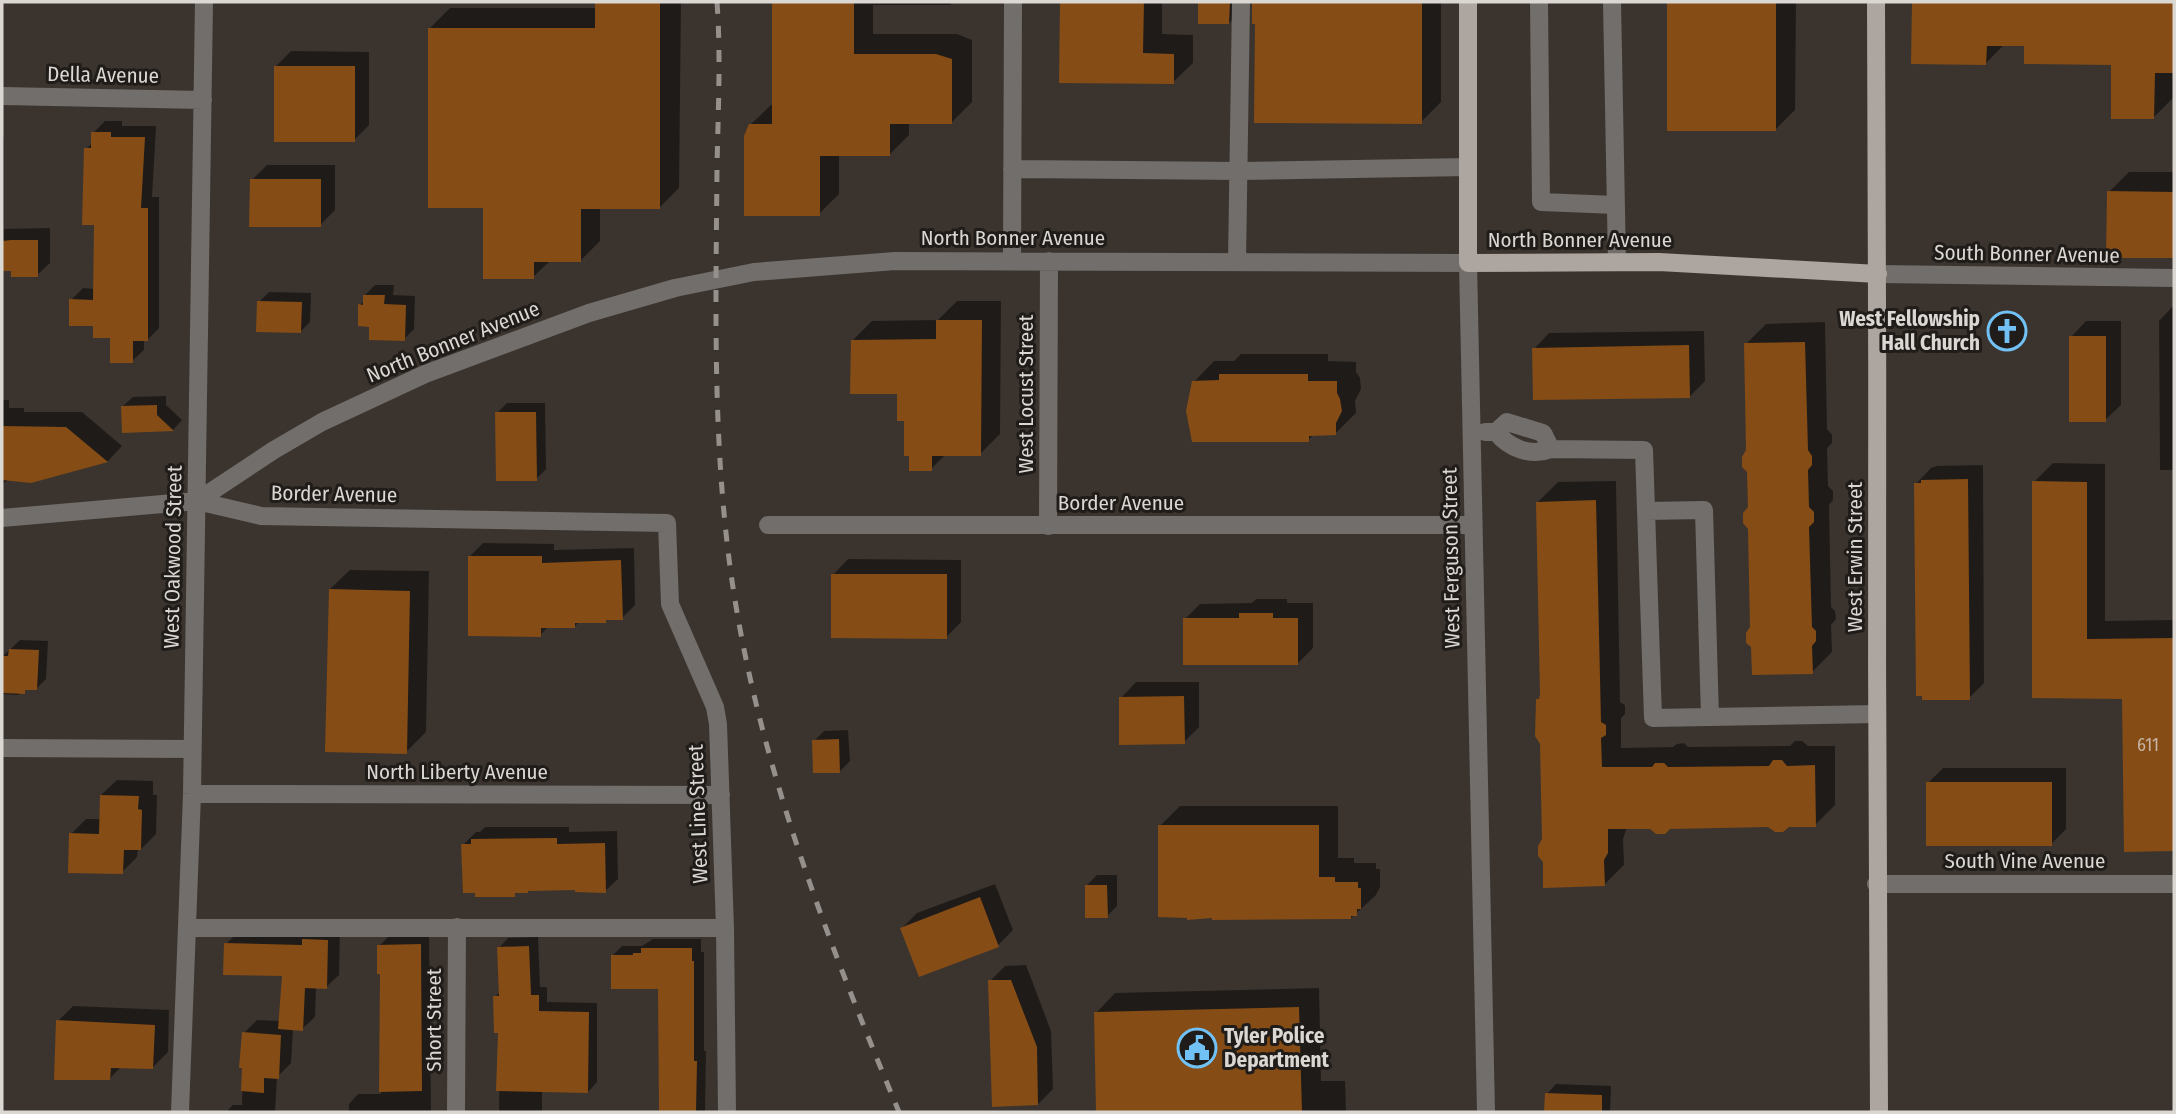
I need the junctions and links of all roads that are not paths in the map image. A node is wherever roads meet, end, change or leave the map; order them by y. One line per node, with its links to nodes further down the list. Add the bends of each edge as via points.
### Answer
1 (204, 2): 9 (street, West Oakwood Street)
2 (1013, 2): 11 (street)
3 (1241, 2): 12 (street)
4 (1468, 2): 10 (main road, West Ferguson Street)
5 (1539, 2): 13 (street, via 1541,202)
6 (1612, 2): 13 (street)
7 (1876, 2): 19 (main road, West Erwin Street)
8 (2, 96): 9 (street, Della Avenue)
9 (203, 100): 22 (street, West Oakwood Street)
10 (1468, 167): 12 (street); 18 (main road, West Ferguson Street)
11 (1012, 169): 12 (street); 14 (street)
12 (1240, 171): 16 (street)
13 (1616, 205): 17 (street)
14 (1012, 260): 15 (street, North Bonner Avenue); 22 (street, North Bonner Avenue, via 895,261 754,272 675,288 589,313 425,374 322,422)
15 (1049, 261): 16 (street, North Bonner Avenue); 28 (street, West Locust Street)
16 (1237, 262): 18 (street, North Bonner Avenue)
17 (1617, 262): 18 (main road, North Bonner Avenue); 19 (main road, North Bonner Avenue)
18 (1468, 263): 21 (street, West Ferguson Street)
19 (1878, 274): 20 (street, South Bonner Avenue); 29 (main road, West Erwin Street)
20 (2174, 278)
21 (1471, 432): 23 (street, via 1496,432 1507,422 1543,433 1551,449 1644,450); 27 (street, West Ferguson Street)
22 (197, 501): 24 (street, Border Avenue); 25 (street, Border Avenue, via 261,516); 32 (street, West Oakwood Street)
23 (1646, 511): 30 (street, via 1653,718); 30 (street, via 1704,510)
24 (2, 518)
25 (667, 523): 34 (street, West Line Street, via 670,604 715,707)
26 (768, 525): 28 (street, Border Avenue)
27 (1473, 525): 28 (street, Border Avenue); 43 (street, West Ferguson Street)
28 (1048, 526)
29 (1877, 714): 30 (street); 35 (main road, West Erwin Street)
30 (1710, 717)
31 (2, 748): 32 (street)
32 (191, 750): 33 (street, West Oakwood Street)
33 (192, 794): 34 (street, North Liberty Avenue); 38 (street, West Oakwood Street)
34 (721, 795): 39 (street, West Line Street)
35 (1876, 884): 36 (street, South Vine Avenue); 44 (main road, West Erwin Street)
36 (2174, 884)
37 (457, 927): 38 (street); 39 (street); 41 (street, Short Street)
38 (187, 928): 40 (street, West Oakwood Street)
39 (725, 928): 42 (street, West Line Street)
40 (180, 1112)
41 (456, 1112)
42 (727, 1112)
43 (1486, 1112)
44 (1879, 1112)

